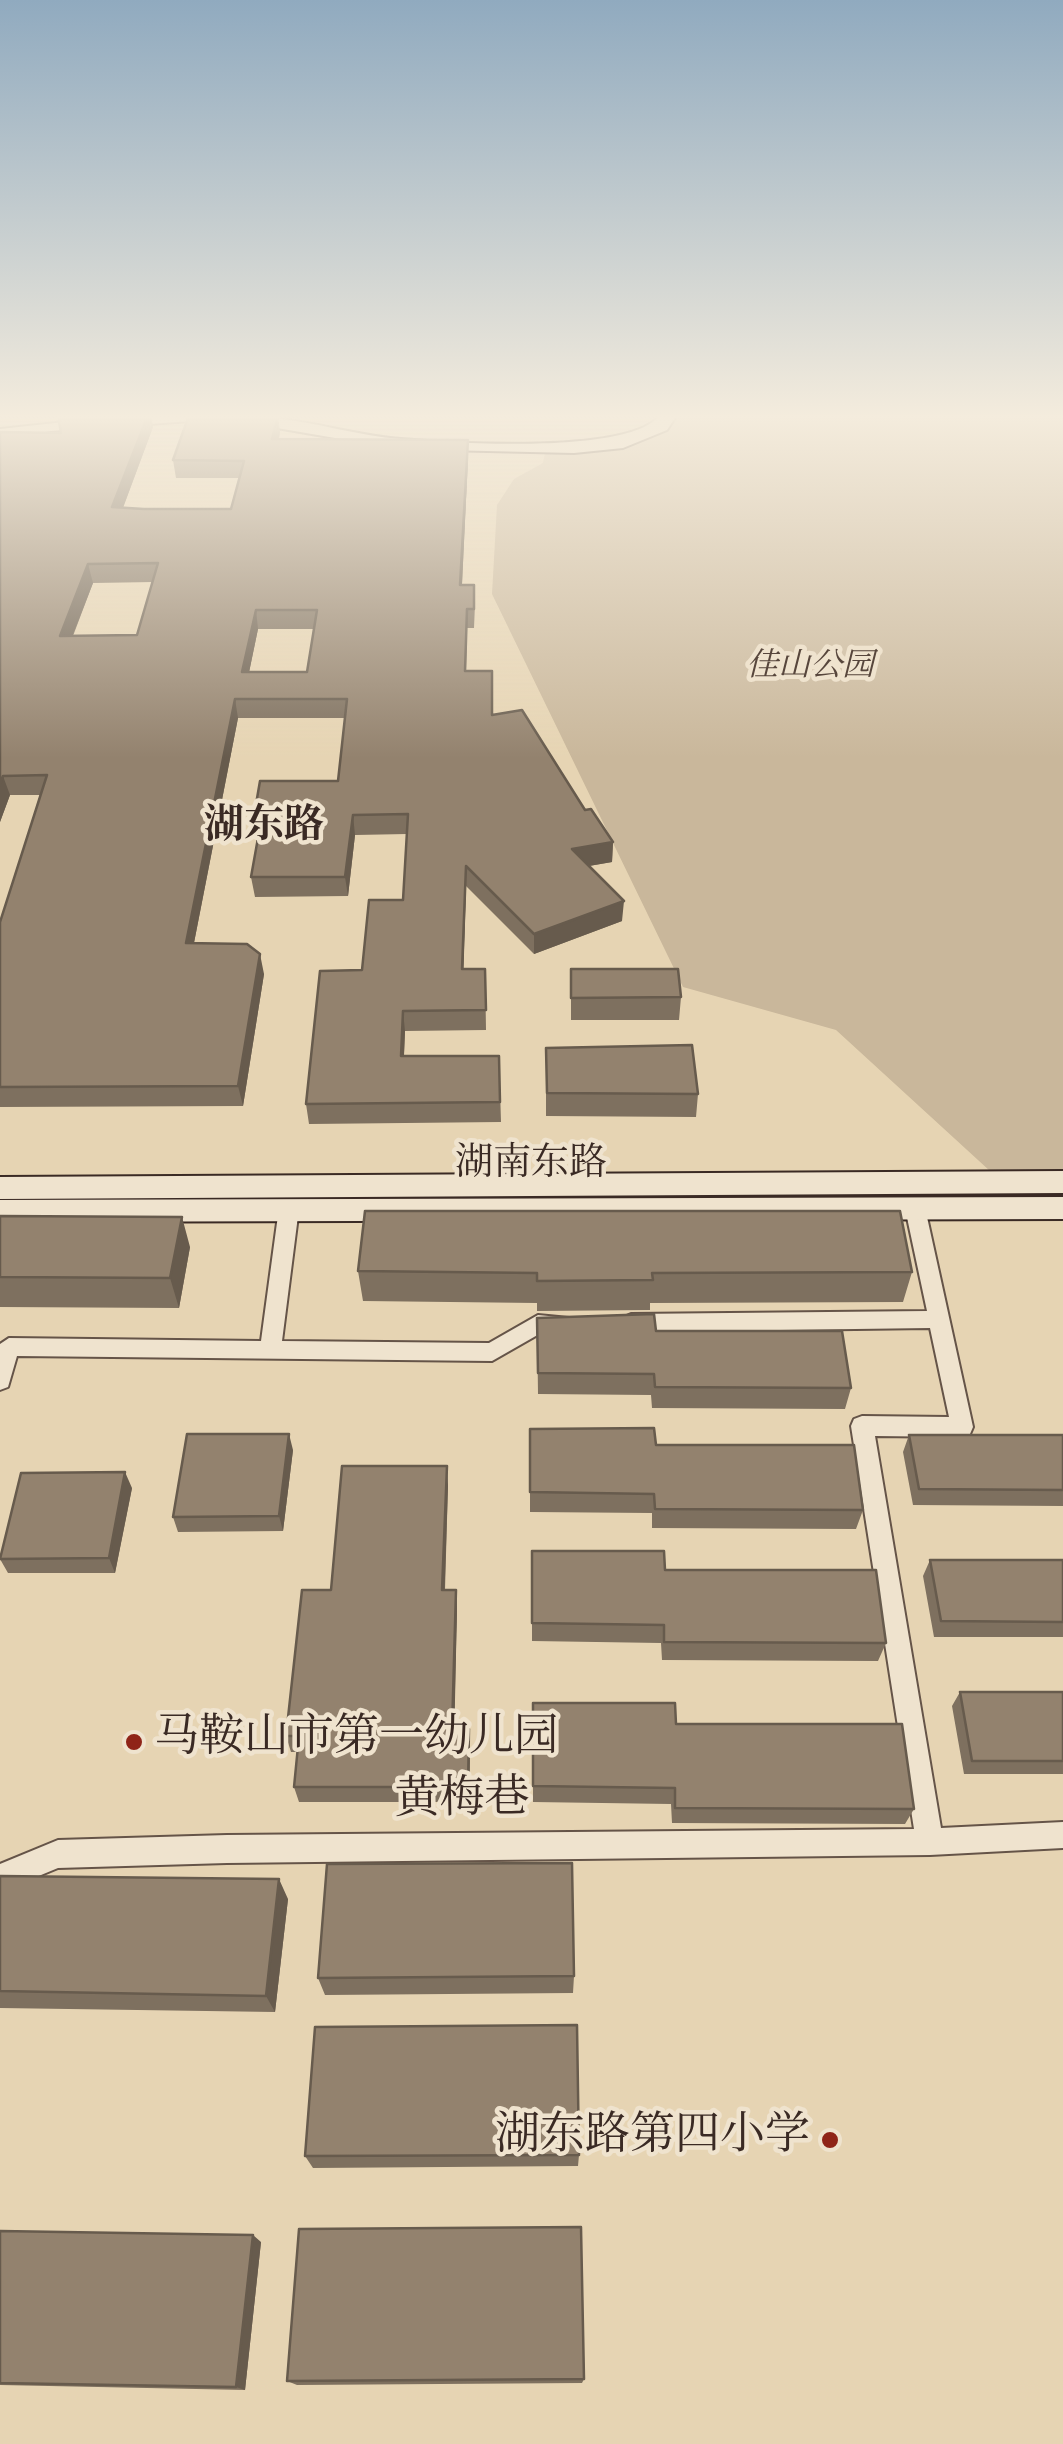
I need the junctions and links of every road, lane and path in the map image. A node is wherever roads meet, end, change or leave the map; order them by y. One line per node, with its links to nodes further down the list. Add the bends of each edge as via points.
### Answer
1 (1063, 1182): 2 (main road)
2 (0, 1188)
3 (289, 1208): 4 (main road, 湖南东路); 6 (main road, 湖南东路); 10 (street)
4 (915, 1208): 5 (main road, 湖南东路); 7 (street)
5 (1063, 1208)
6 (0, 1211)
7 (941, 1318): 8 (street); 13 (street, via 962,1427 862,1426)
8 (615, 1323)
9 (577, 1324): 10 (street, via 538,1324 492,1352)
10 (270, 1350): 11 (street, via 8,1348)
11 (0, 1381)
12 (1063, 1835): 13 (street, 黄梅巷)
13 (930, 1842): 14 (street, 黄梅巷, via 58,1854)
14 (0, 1878)

